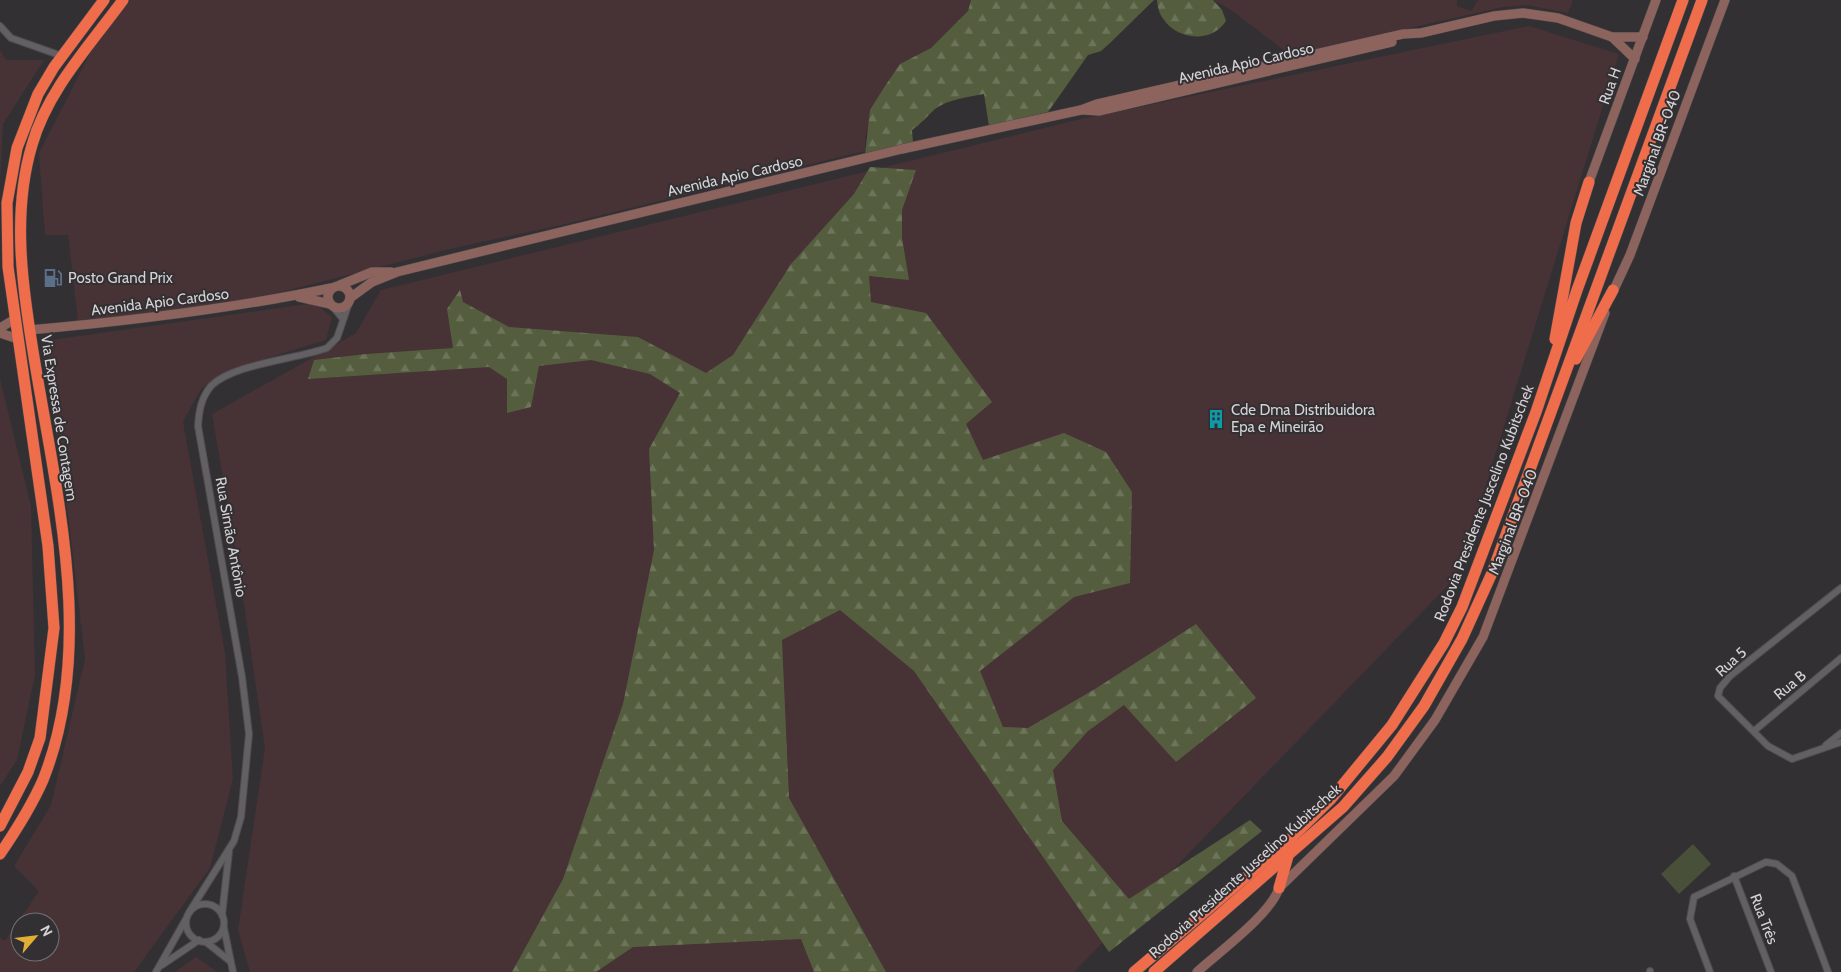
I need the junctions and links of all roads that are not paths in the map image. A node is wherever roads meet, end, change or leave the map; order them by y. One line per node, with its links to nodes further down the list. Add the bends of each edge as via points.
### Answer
1 (104, 0): 10 (highway, Via Expressa de Contagem)
2 (122, 0): 22 (highway, Via Expressa de Contagem, via 42,117 31,146 21,205 21,265)
3 (1656, 0): 9 (street, Rua H)
4 (1683, 0): 25 (highway, Rodovia Presidente Juscelino Kubitschek, via 1577,290)
5 (1702, 0): 26 (highway, Rodovia Presidente Juscelino Kubitschek)
6 (1725, 0): 15 (street, Marginal BR-040, via 1630,255)
7 (0, 26): 10 (street, via 11,38)
8 (1612, 38): 9 (street, Avenida Apio Cardoso); 11 (street, Avenida Apio Cardoso); 13 (street, Avenida Apio Cardoso, via 1558,18 1523,13 1494,16 1099,111 1081,110 902,148)
9 (1643, 38): 11 (street, Rua H)
10 (65, 52): 19 (highway, Via Expressa de Contagem, via 38,94 17,148 7,203 8,267)
11 (1635, 59): 12 (street, Rua H)
12 (1589, 182): 25 (highway, via 1576,223)
13 (397, 272): 14 (street, Avenida Apio Cardoso, via 372,272); 17 (street, Avenida Apio Cardoso, via 372,282)
14 (336, 287): 16 (street, Avenida Apio Cardoso); 17 (street, via 348,290); 18 (street, via 327,296)
15 (1613, 290): 26 (highway); 38 (street, Marginal BR-040, via 1483,637 1435,720 1394,776)
16 (294, 296): 18 (street, Avenida Apio Cardoso); 22 (street, Avenida Apio Cardoso, via 152,319)
17 (349, 300): 18 (street, via 342,308); 20 (street, Rua Simão Antônio)
18 (331, 306): 20 (street)
19 (15, 319): 21 (street); 24 (highway, Via Expressa de Contagem)
20 (343, 319): 34 (street, Rua Simão Antônio, via 337,338 327,348 227,374 211,386 199,408 198,426 244,688 249,734 241,817)
21 (0, 328)
22 (30, 330): 35 (highway, Via Expressa de Contagem, via 64,543 70,630 68,670 63,707 42,781)
23 (0, 333): 24 (street)
24 (18, 340): 33 (highway, Via Expressa de Contagem, via 48,546 54,628 40,738 28,772)
25 (1549, 378): 48 (highway, Rodovia Presidente Juscelino Kubitschek, via 1462,607 1424,678 1392,725 1310,820)
26 (1560, 389): 36 (highway, Rodovia Presidente Juscelino Kubitschek, via 1492,573 1462,639 1424,706 1387,757 1343,808)
27 (1841, 588): 29 (street, Rua 5, via 1730,676 1720,688 1718,696)
28 (1841, 658): 29 (street, Rua B)
29 (1754, 731): 32 (street, Rua 5, via 1768,746 1792,759)
30 (1841, 733): 32 (street)
31 (1841, 742): 32 (street)
32 (1822, 748)
33 (0, 826)
34 (229, 851): 39 (street, Rua Simão Antônio); 40 (street, Rua Simão Antônio)
35 (0, 854)
36 (1288, 855): 38 (highway); 49 (highway, Rodovia Presidente Juscelino Kubitschek)
37 (1734, 876): 51 (street, via 1694,897 1691,903 1690,919); 52 (street, Rua Três); 53 (street, via 1766,862 1777,864 1792,876)
38 (1280, 888): 50 (street, Marginal BR-040, via 1259,916)
39 (189, 913): 40 (street, via 201,904 207,904); 42 (street, via 187,928 193,938); 45 (street, Rua Simão Antônio)
40 (222, 915): 41 (street)
41 (223, 927): 43 (street, via 217,937); 44 (street)
42 (199, 940): 43 (street); 45 (street, Rua Simão Antônio)
43 (206, 942): 44 (street)
44 (230, 961): 47 (street)
45 (161, 966): 46 (street, Rua Simão Antônio)
46 (156, 972)
47 (233, 972)
48 (1134, 972)
49 (1154, 972)
50 (1197, 972)
51 (1710, 972)
52 (1771, 972)
53 (1828, 972)

